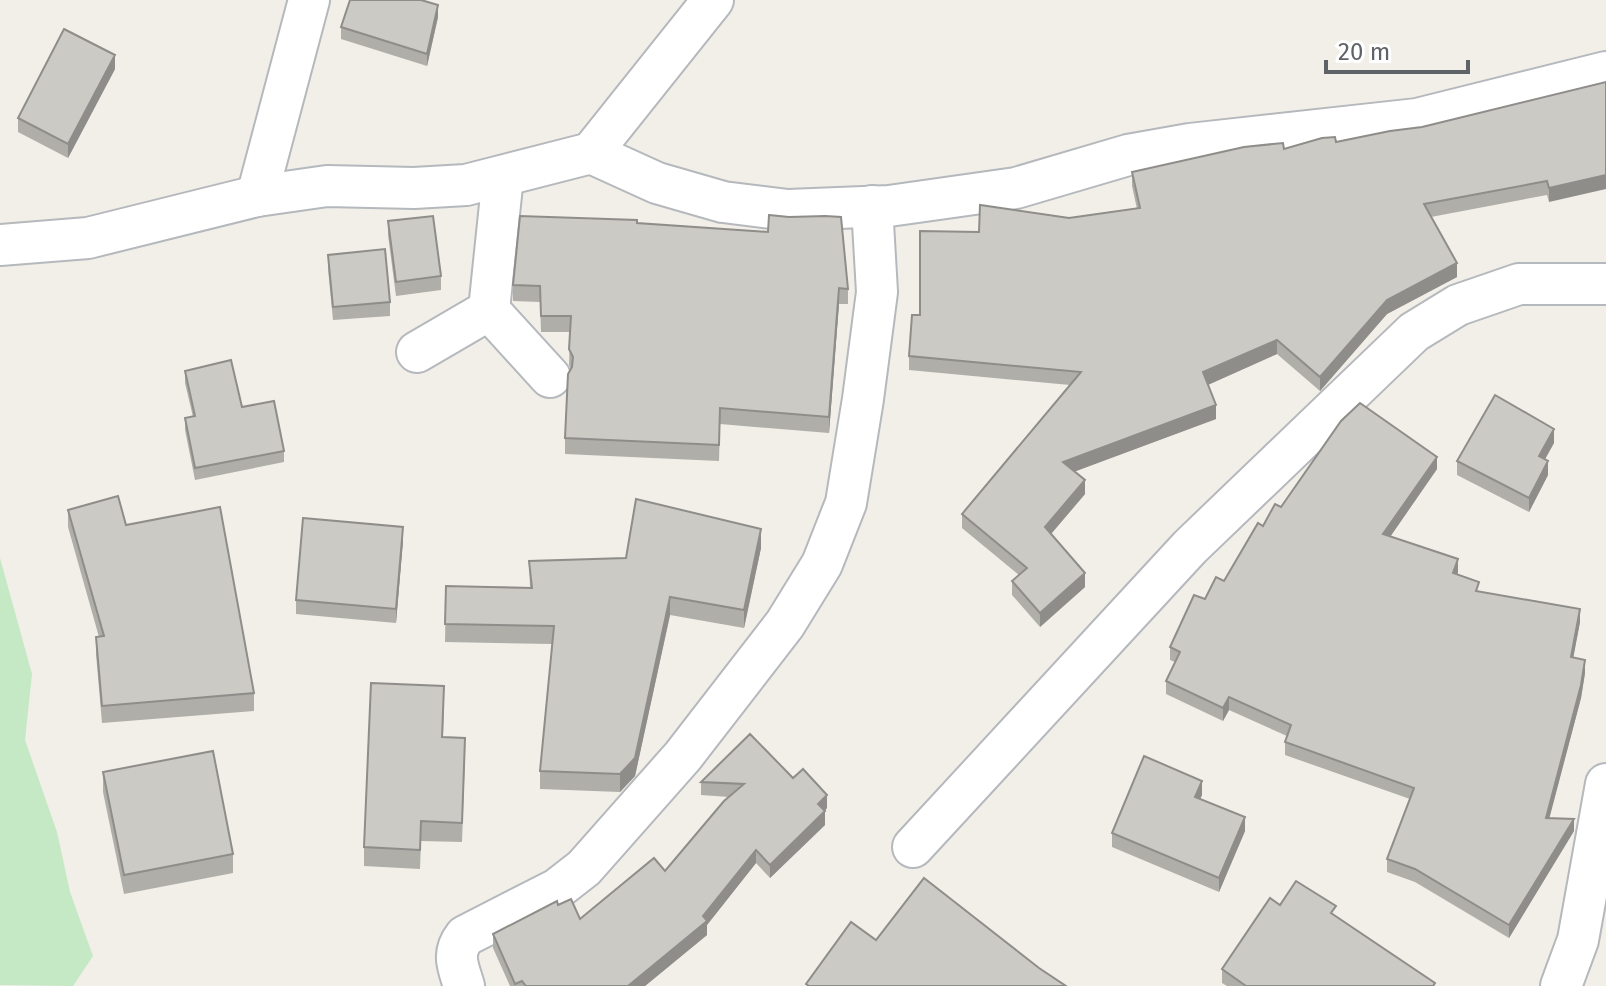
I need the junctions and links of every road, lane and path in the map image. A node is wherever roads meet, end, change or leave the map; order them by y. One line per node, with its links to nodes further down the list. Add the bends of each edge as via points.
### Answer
1 (309, 0): 6 (street)
2 (713, 0): 4 (street)
3 (1606, 72): 7 (street, via 1417,119 1190,144 1128,155 1016,188)
4 (591, 153): 5 (street); 7 (street, via 657,183 723,202 788,210)
5 (503, 176): 6 (street, via 466,185 327,186); 10 (street)
6 (257, 196): 8 (street, via 88,238)
7 (872, 206): 15 (street, via 877,292 863,399 846,503 822,564 785,624 683,756 584,868 557,889 465,936 457,947)
8 (0, 245)
9 (1606, 284): 14 (street, via 1519,284 1458,305 1414,332 1190,547)
10 (489, 310): 11 (street); 12 (street)
11 (417, 352)
12 (550, 377)
13 (1606, 784): 16 (street, via 1578,940)
14 (913, 847)
15 (464, 986)
16 (1561, 986)

